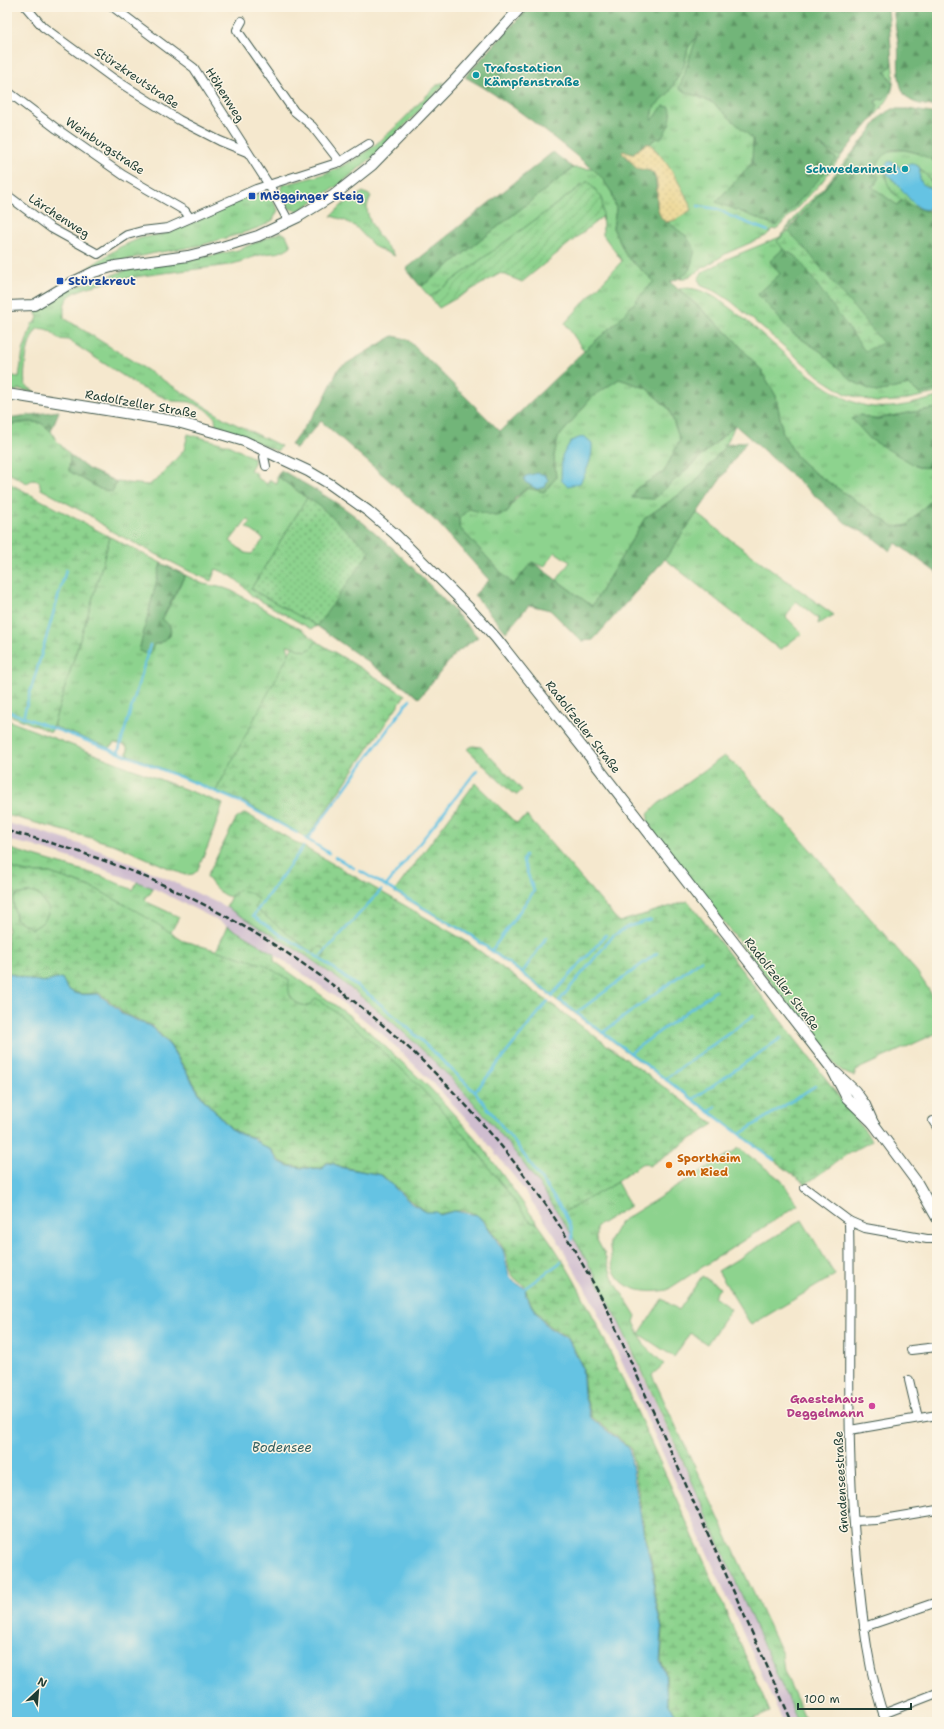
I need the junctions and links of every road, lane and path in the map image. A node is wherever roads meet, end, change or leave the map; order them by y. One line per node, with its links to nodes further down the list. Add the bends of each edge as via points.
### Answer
1 (26, 7): 7 (street, Stürzkreutstraße, via 43,27 114,79 179,120)
2 (113, 7): 7 (street, Höhenweg, via 194,68)
3 (521, 7): 12 (street, via 455,80 372,165 334,195)
4 (242, 21): 8 (street, via 237,30 294,112 312,126)
5 (7, 91): 11 (street, Weinburgstraße, via 123,175 186,211)
6 (369, 144): 8 (street)
7 (247, 152): 9 (street, Höhenweg)
8 (340, 162): 9 (street)
9 (269, 185): 11 (street); 12 (street, Höhenweg)
10 (7, 195): 11 (street, Lärchenweg, via 51,228 98,254 127,235 168,228)
11 (190, 218)
12 (289, 222): 13 (street, via 258,236 212,250 188,256 115,266 94,272 34,304)
13 (7, 306)
14 (7, 394): 15 (street, Radolfzeller Straße, via 174,422 224,434)
15 (267, 451): 16 (street, via 264,457); 18 (street, Radolfzeller Straße, via 324,481 368,511 395,534 496,638 832,1069 847,1098 873,1122 916,1181)
16 (266, 466)
17 (805, 1188): 19 (street)
18 (937, 1218)
19 (848, 1221): 20 (street, via 865,1228); 26 (street, Gnadenseestraße)
20 (937, 1239)
21 (937, 1347): 22 (street)
22 (911, 1350)
23 (909, 1380): 25 (street)
24 (937, 1415): 25 (street)
25 (918, 1418): 26 (street)
26 (850, 1430): 28 (street, Gnadenseestraße)
27 (937, 1510): 28 (street, via 877,1520)
28 (854, 1521): 30 (street, Gnadenseestraße)
29 (937, 1602): 30 (street)
30 (864, 1627): 32 (street, Gnadenseestraße, via 871,1671)
31 (937, 1693): 32 (street)
32 (883, 1714): 33 (street, Gnadenseestraße)
33 (886, 1722)

